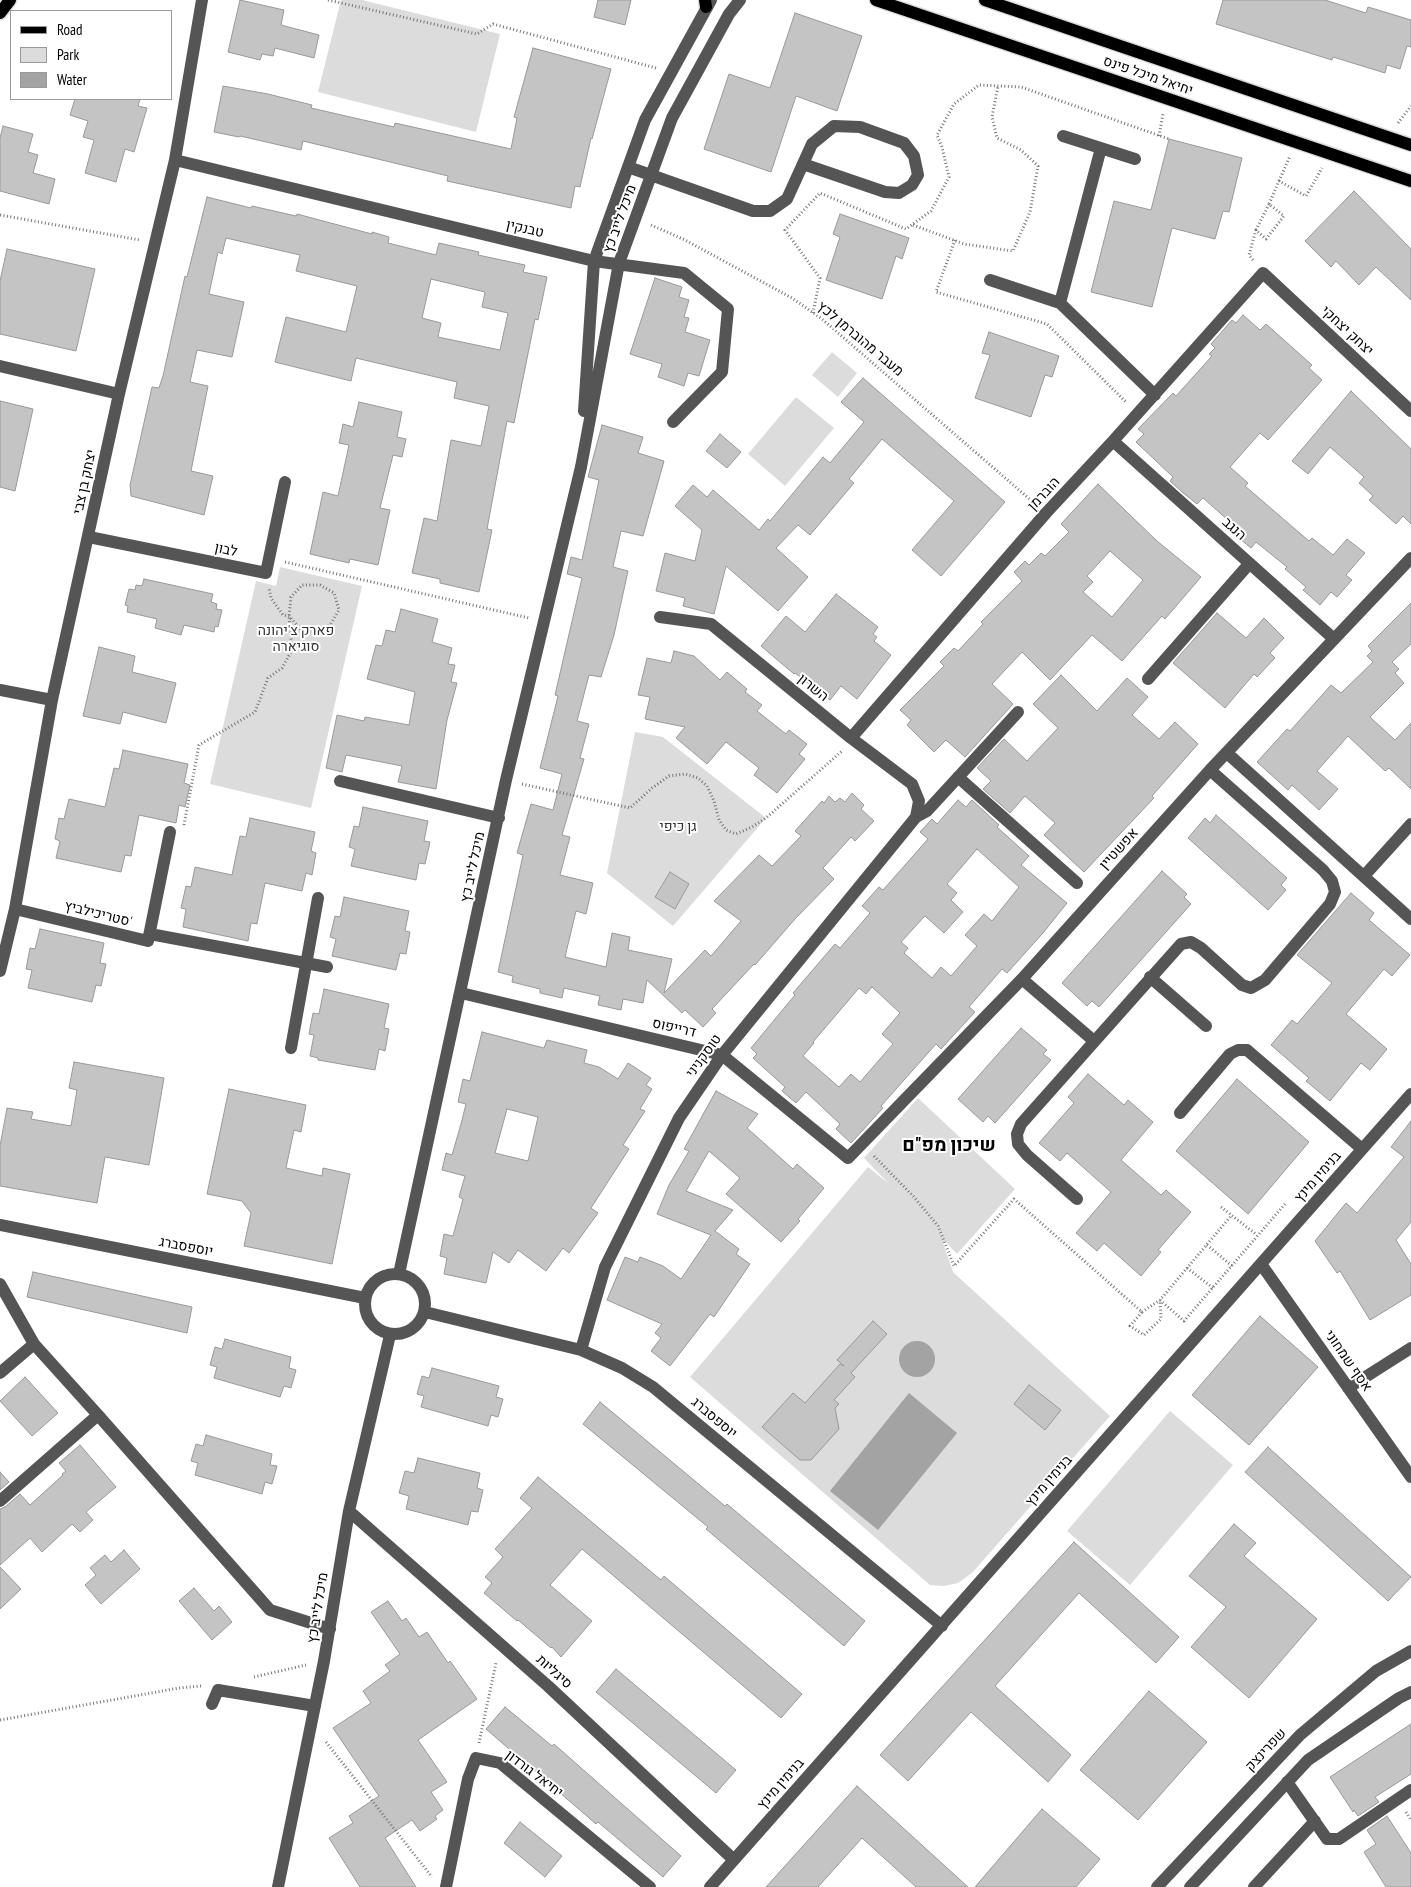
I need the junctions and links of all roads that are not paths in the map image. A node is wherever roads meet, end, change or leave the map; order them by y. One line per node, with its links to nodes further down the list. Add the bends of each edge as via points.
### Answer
1 (10, 0): 7 (main road)
2 (202, 0): 12 (street, יצחק בן צבי)
3 (740, 0): 15 (street, מיכל לייב כץ, via 729,14 672,118)
4 (876, 0): 16 (main road, יחיאל מיכל פינס)
5 (985, 0): 9 (main road, יחיאל מיכל פינס)
6 (707, 2): 14 (street, מיכל לייב כץ, via 645,120)
7 (0, 13)
8 (1063, 136): 10 (street)
9 (1411, 145)
10 (1100, 148): 11 (street); 21 (street)
11 (1135, 159)
12 (175, 160): 17 (street, טבנקין); 23 (street, יצחק בן צבי)
13 (803, 164): 13 (street, via 812,144 834,126 860,127 904,143 914,156 918,175 912,185 900,193 885,192); 15 (street, via 787,199 770,211 753,211)
14 (628, 167): 15 (street); 17 (street, מיכל לייב כץ)
15 (651, 176): 18 (street, מיכל לייב כץ)
16 (1411, 181)
17 (594, 261): 18 (street, טבנקין); 28 (street, מיכל לייב כץ)
18 (620, 263): 26 (street, טבנקין, via 684,272 728,308 722,372); 28 (street, מיכל לייב כץ)
19 (1264, 274): 24 (street, הוברמן); 25 (street, יצחק יצחקי)
20 (990, 280): 21 (street)
21 (1060, 303): 24 (street)
22 (0, 366): 23 (street)
23 (119, 394): 30 (street, יצחק בן צבי)
24 (1155, 394): 27 (street, הוברמן)
25 (1411, 411)
26 (673, 422)
27 (1113, 441): 32 (street, הנגב); 39 (street, הוברמן, via 1046,513)
28 (581, 467): 45 (street, מיכל לייב כץ)
29 (285, 482): 30 (street, לבון, via 266,573)
30 (89, 537): 37 (street, יצחק בן צבי)
31 (1411, 558): 34 (street, אפשטיין)
32 (1249, 564): 34 (street, הנגב); 35 (street)
33 (660, 617): 39 (street, השרון, via 710,624)
34 (1334, 639): 40 (street, אפשטיין)
35 (1148, 679)
36 (0, 690): 37 (street)
37 (52, 700): 51 (street, יצחק בן צבי)
38 (1018, 712): 42 (street, טוסקניני)
39 (853, 739): 44 (street, השרון, via 912,784 919,801)
40 (1227, 753): 41 (street, אפשטיין); 48 (street)
41 (1210, 770): 57 (street, via 1323,870 1332,881 1335,892 1330,904 1265,980 1251,988 1242,985 1190,942 1181,944); 58 (street, אפשטיין)
42 (958, 778): 44 (street, טוסקניני, via 928,811); 49 (street)
43 (340, 781): 45 (street)
44 (916, 817): 63 (street, טוסקניני)
45 (498, 818): 59 (street, מיכל לייב כץ)
46 (1411, 824): 48 (street)
47 (170, 832): 53 (street, סטריכילביץ')
48 (1364, 876): 52 (street)
49 (1077, 883)
50 (318, 898): 54 (street)
51 (15, 909): 53 (street, סטריכילביץ', via 148,941); 56 (street, יצחק בן צבי)
52 (1411, 919)
53 (150, 934): 54 (street)
54 (307, 964): 55 (street); 62 (street)
55 (327, 967)
56 (0, 971)
57 (1150, 977): 60 (street); 61 (street)
58 (1022, 979): 61 (street); 67 (street, אפשטיין)
59 (461, 993): 63 (street, דרייפוס); 71 (street, מיכל לייב כץ)
60 (1206, 1026)
61 (1094, 1041): 68 (street, via 1021,1124 1017,1134 1018,1144 1027,1155)
62 (291, 1048)
63 (722, 1055): 67 (street, דרייפוס); 78 (street, טוסקניני, via 679,1118 605,1267)
64 (1411, 1094): 66 (street, בנימין מינץ)
65 (1180, 1113): 66 (street, via 1230,1054 1247,1050)
66 (1362, 1149): 70 (street, בנימין מינץ)
67 (848, 1158)
68 (1077, 1199)
69 (0, 1225): 73 (street, יוספסברג)
70 (1262, 1264): 80 (street, אסף שמחוני); 85 (street, בנימין מינץ)
71 (400, 1274): 73 (street, via 382,1277 368,1289); 74 (street, via 413,1280 423,1292)
72 (0, 1284): 76 (street)
73 (365, 1298): 75 (street, via 370,1322)
74 (425, 1312): 75 (street, via 408,1332); 78 (street, יוספסברג)
75 (390, 1335): 84 (street, מיכל לייב כץ)
76 (34, 1344): 79 (street); 81 (street)
77 (1411, 1348): 80 (street)
78 (581, 1350): 85 (street, יוספסברג, via 622,1368 653,1387)
79 (0, 1373)
80 (1348, 1388): 82 (street, אסף שמחוני)
81 (98, 1415): 83 (street); 86 (street, via 270,1610)
82 (1411, 1477)
83 (0, 1501)
84 (349, 1511): 86 (street, מיכל לייב כץ); 94 (street, סיגליות, via 500,1644)
85 (942, 1626): 94 (street, בנימין מינץ)
86 (330, 1629): 90 (street, מיכל לייב כץ)
87 (1411, 1651): 99 (street, שפרינצק, via 1376,1672 1300,1735)
88 (1411, 1692): 91 (street, via 1308,1760)
89 (212, 1704): 90 (street, via 218,1690)
90 (315, 1706): 95 (street, מיכל לייב כץ)
91 (1287, 1782): 93 (street); 100 (street)
92 (1411, 1790): 93 (street, via 1339,1839 1327,1839)
93 (1315, 1821): 101 (street)
94 (734, 1860): 98 (street, בנימין מינץ)
95 (278, 1887)
96 (446, 1887): 97 (street, יחיאל גורדון, via 468,1779 476,1758 500,1763)
97 (650, 1887)
98 (710, 1887)
99 (1157, 1887)
100 (1190, 1887)
101 (1254, 1887)

